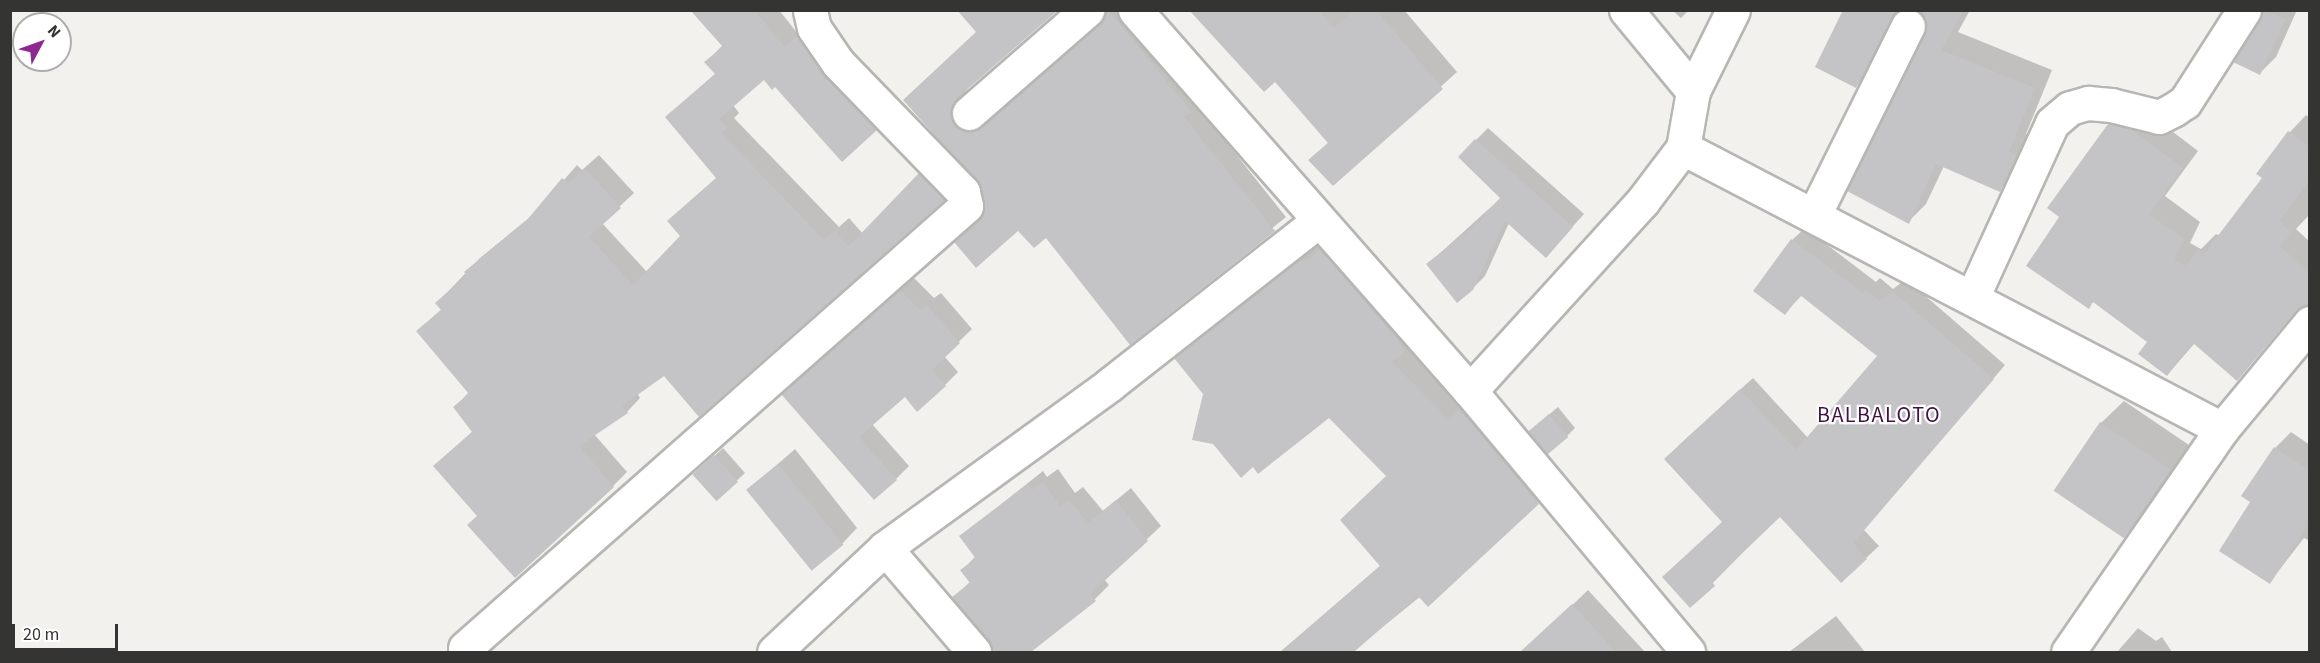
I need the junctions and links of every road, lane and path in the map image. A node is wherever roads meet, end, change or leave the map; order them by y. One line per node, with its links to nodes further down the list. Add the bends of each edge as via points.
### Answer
1 (810, 10): 18 (street, via 814,28 838,63 963,192 966,206)
2 (1087, 10): 9 (street)
3 (1135, 10): 12 (street)
4 (1626, 10): 8 (street)
5 (1733, 10): 8 (street)
6 (2244, 10): 13 (street, via 2185,102 2173,110 2159,117 2088,103 2070,108 2052,123)
7 (1908, 26): 11 (street)
8 (1694, 91): 10 (street)
9 (969, 113)
10 (1683, 148): 11 (street); 15 (street, via 1642,202)
11 (1814, 215): 13 (street)
12 (1318, 222): 15 (street); 17 (street, via 1109,385)
13 (1972, 298): 16 (street)
14 (2310, 323): 16 (street)
15 (1470, 391): 21 (street)
16 (2223, 429): 22 (street)
17 (885, 548): 19 (street); 20 (street)
18 (465, 648)
19 (774, 652)
20 (974, 652)
21 (1688, 652)
22 (2068, 652)

